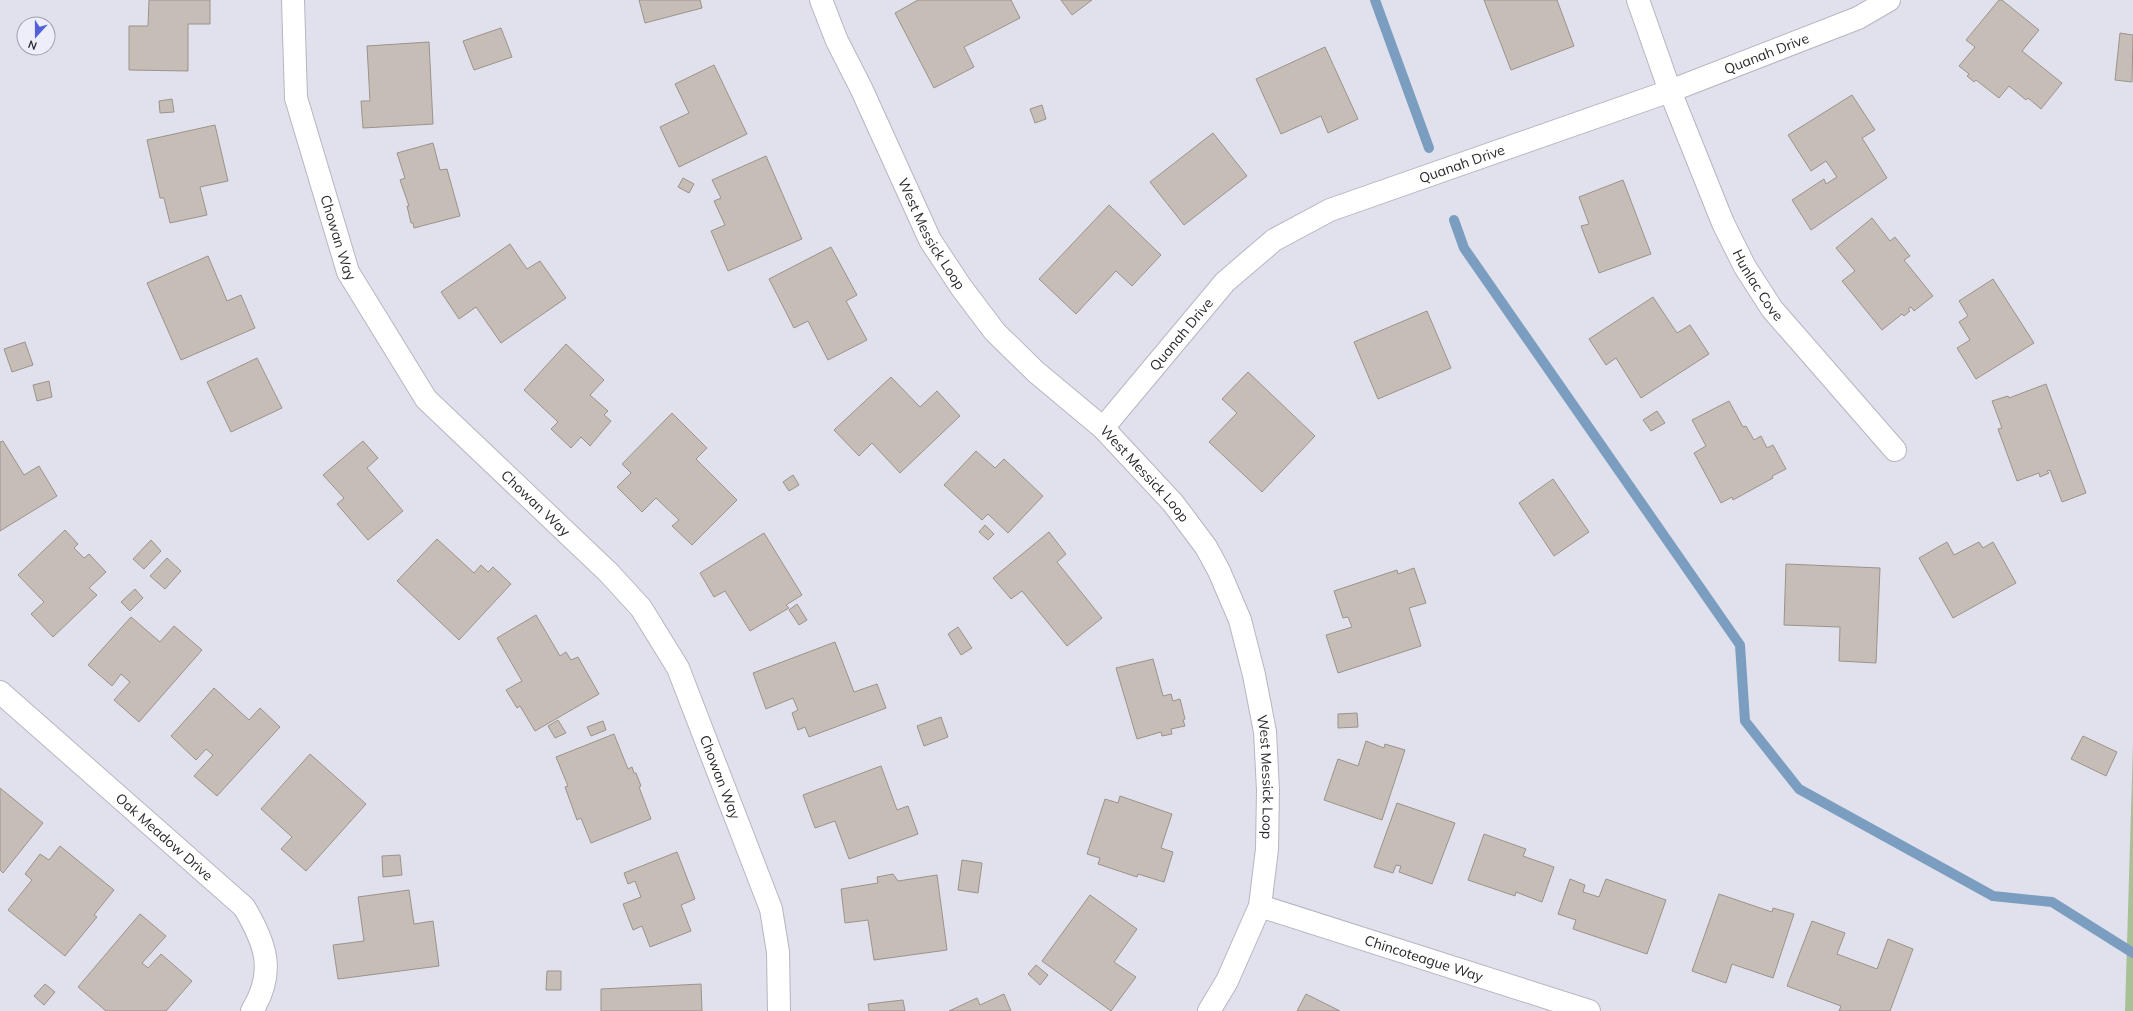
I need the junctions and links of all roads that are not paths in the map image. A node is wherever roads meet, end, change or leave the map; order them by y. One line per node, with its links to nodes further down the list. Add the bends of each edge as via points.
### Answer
1 (293, 0): 11 (street, Chowan Way, via 296,98 348,272 426,399 609,573 641,608 678,668 771,909 778,952)
2 (821, 0): 6 (street, West Messick Loop, via 837,41 930,240 953,276 995,332 1036,372)
3 (1638, 0): 5 (street, Hunlac Cove)
4 (1889, 0): 5 (street, Quanah Drive, via 1858,18)
5 (1670, 91): 6 (street, Quanah Drive, via 1330,210 1274,240 1225,282); 7 (street, Hunlac Cove, via 1723,223 1745,267 1772,309)
6 (1103, 428): 9 (street, West Messick Loop, via 1173,503 1206,547 1240,620 1265,732 1268,790 1267,849)
7 (1895, 450)
8 (0, 692): 10 (street, Oak Meadow Drive, via 244,907 259,933 267,964 262,991)
9 (1260, 906): 12 (street, West Messick Loop, via 1227,981); 13 (street, Chincoteague Way)
10 (252, 1011)
11 (779, 1011)
12 (1209, 1011)
13 (1589, 1011)

